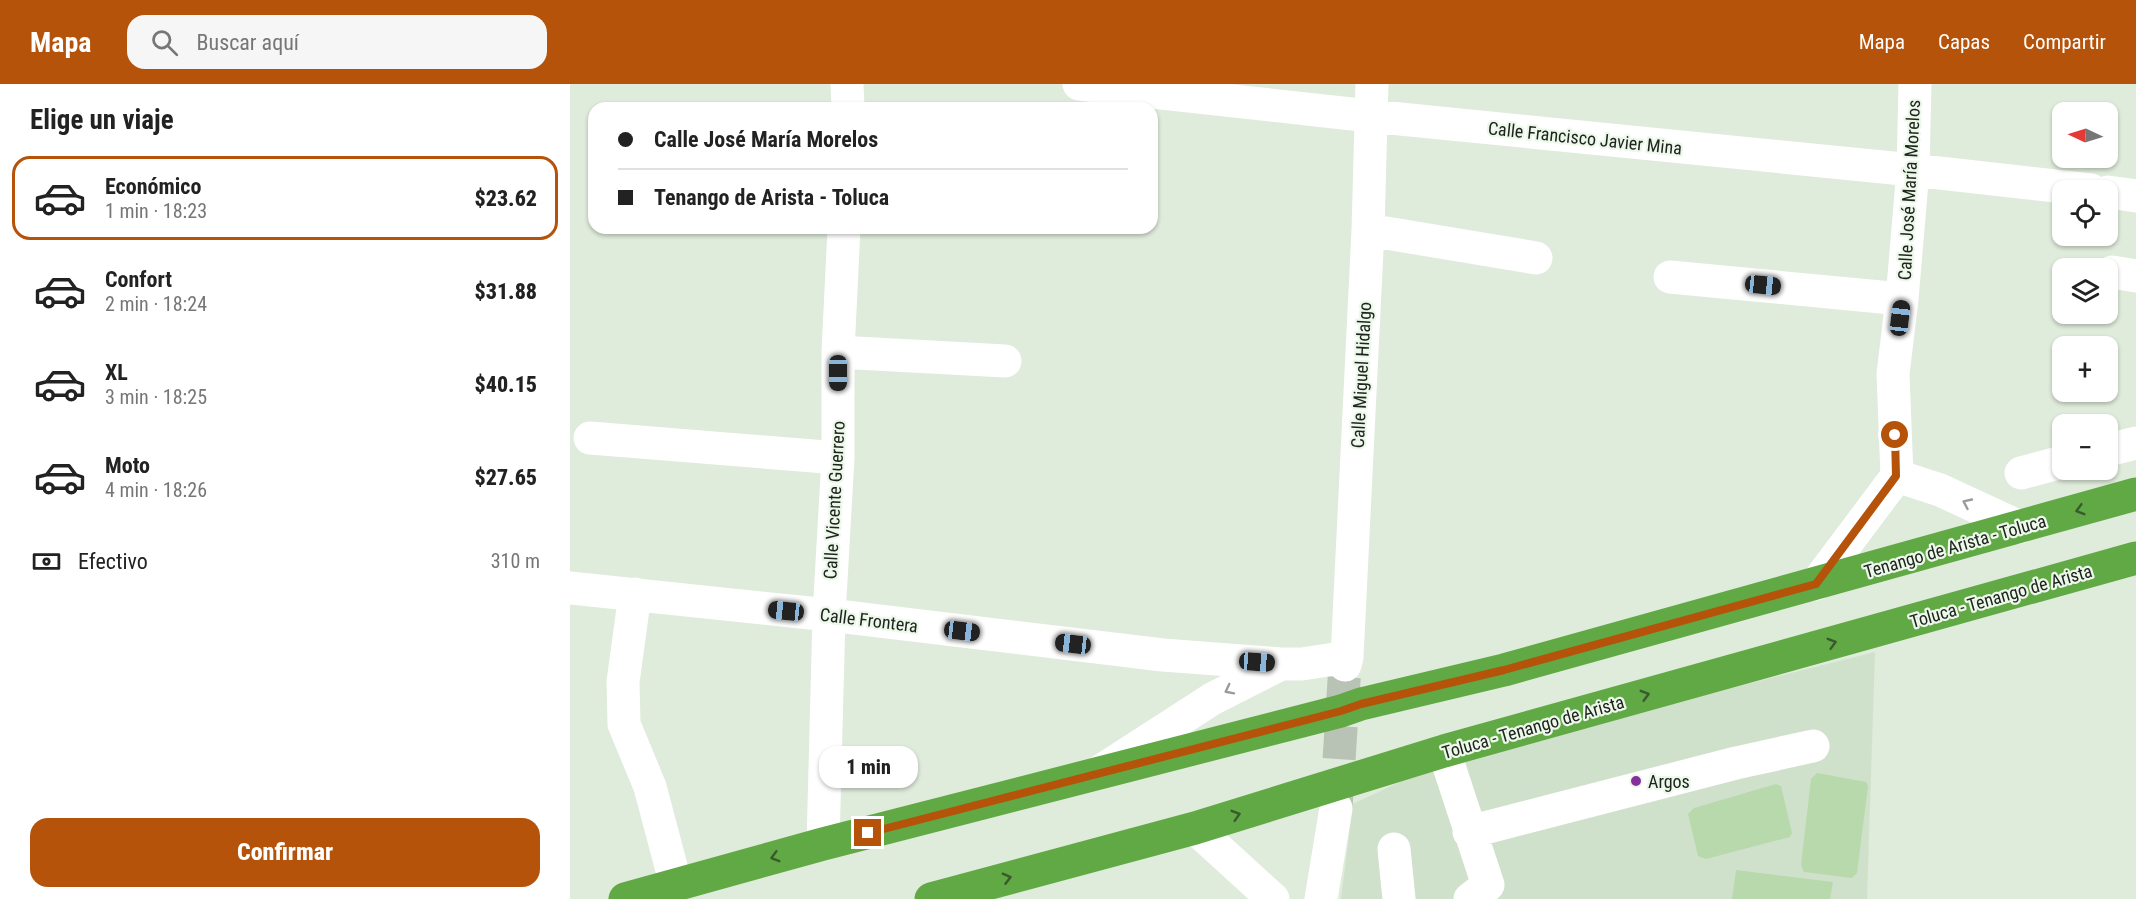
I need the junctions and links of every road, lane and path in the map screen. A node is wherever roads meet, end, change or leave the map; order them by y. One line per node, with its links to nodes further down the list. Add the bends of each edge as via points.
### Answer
1 (848, 84): 5 (street)
2 (1079, 84): 6 (street, Calle Francisco Javier Mina)
3 (1372, 84): 6 (street, Calle Miguel Hidalgo)
4 (1915, 84): 7 (street, Calle José María Morelos)
5 (848, 102)
6 (1370, 116): 7 (street, Calle Francisco Javier Mina); 11 (street, Calle Miguel Hidalgo)
7 (1913, 170): 8 (street, Calle Francisco Javier Mina); 15 (street, Calle José María Morelos)
8 (2052, 186)
9 (2118, 193): 10 (street)
10 (2136, 196)
11 (1368, 230): 13 (street); 32 (street, Calle Miguel Hidalgo)
12 (844, 234): 16 (street, Calle Vicente Guerrero)
13 (1536, 258)
14 (1670, 277): 15 (street)
15 (1902, 298): 24 (street, Calle José María Morelos, via 1893,374)
16 (838, 352): 17 (street); 21 (street, Calle Vicente Guerrero)
17 (1005, 361)
18 (590, 438): 21 (street)
19 (2136, 442): 20 (street)
20 (2118, 447)
21 (838, 458): 31 (street, Calle Vicente Guerrero)
22 (2052, 465): 23 (street)
23 (2021, 473)
24 (1896, 476): 26 (street, one-way to 24, via 1940,490); 28 (street)
25 (2136, 494): 26 (highway, Tenango de Arista - Toluca, one-way to 26)
26 (2020, 527): 28 (highway, Tenango de Arista - Toluca)
27 (2136, 558): 35 (highway, Toluca - Tenango de Arista, one-way to 27)
28 (1816, 584): 36 (highway, Tenango de Arista - Toluca, via 1504,670)
29 (570, 588): 30 (street, Calle Frontera)
30 (635, 594): 31 (street, Calle Frontera); 42 (street, via 623,682 624,724 650,787)
31 (828, 615): 33 (street, Calle Frontera, via 1162,655); 40 (street, Calle Vicente Guerrero)
32 (1346, 661): 33 (street, Calle Frontera)
33 (1281, 664): 36 (street, one-way to 36, via 1212,699)
34 (1813, 746): 39 (street)
35 (1444, 752): 38 (highway, Toluca - Tenango de Arista, one-way to 35); 39 (street)
36 (1095, 774): 40 (highway, Tenango de Arista - Toluca)
37 (1336, 808): 47 (street)
38 (1195, 828): 43 (highway, Toluca - Tenango de Arista, one-way to 38); 46 (street)
39 (1469, 832): 49 (street, via 1488,885)
40 (823, 844): 42 (highway, Tenango de Arista - Toluca, one-way to 42)
41 (1394, 849): 48 (street)
42 (676, 885): 44 (highway, Tenango de Arista - Toluca)
43 (978, 893): 45 (highway, Toluca - Tenango de Arista)
44 (625, 899)
45 (931, 899)
46 (1273, 899)
47 (1322, 899)
48 (1399, 899)
49 (1470, 899)

